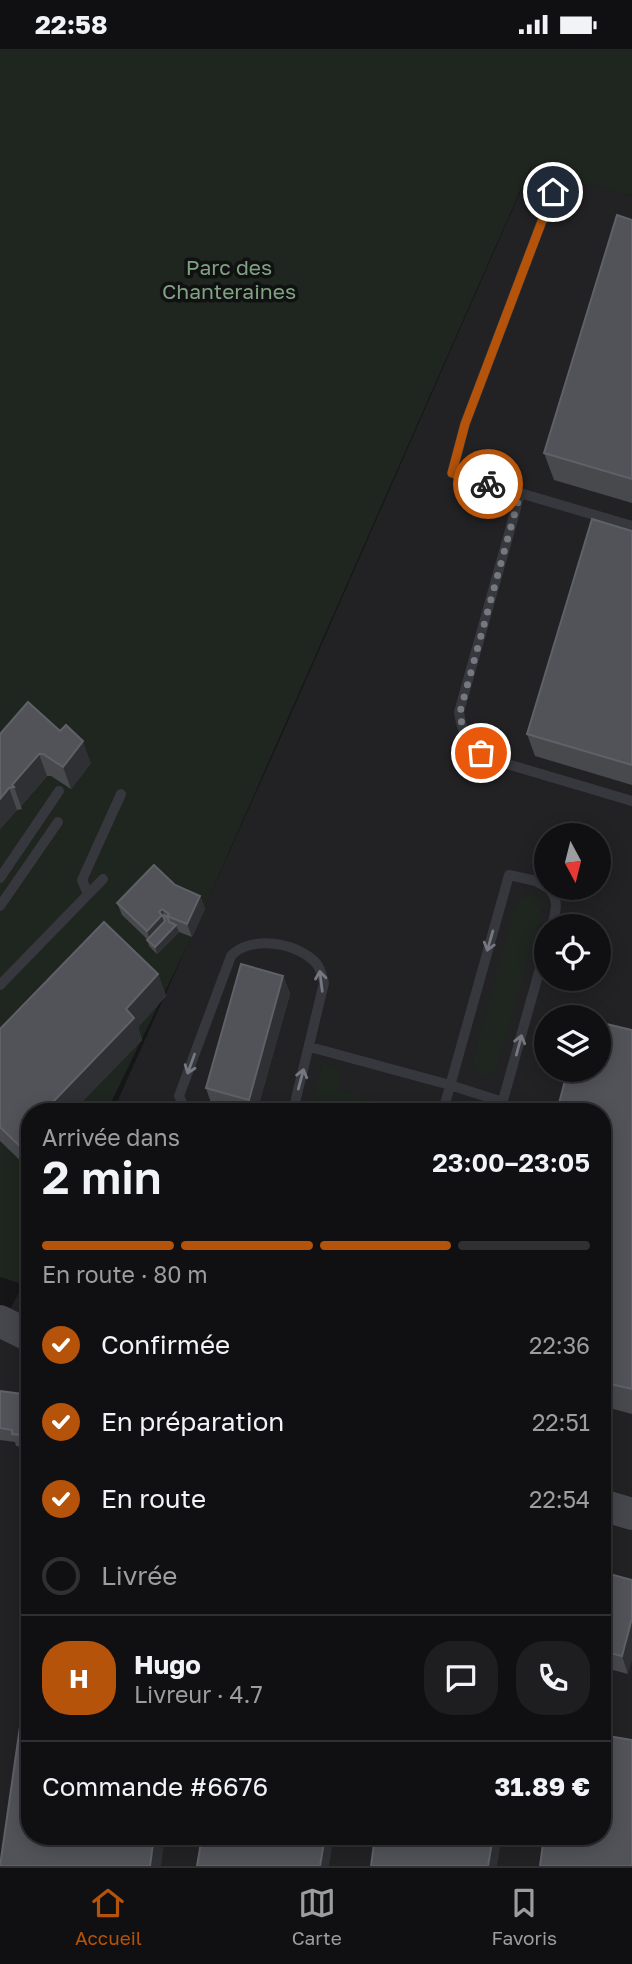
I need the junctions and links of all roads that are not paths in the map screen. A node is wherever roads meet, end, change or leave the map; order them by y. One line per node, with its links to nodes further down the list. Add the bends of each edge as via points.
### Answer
1 (553, 192): 2 (lane, via 465,424 452,473)
2 (520, 494): 3 (lane); 6 (lane, via 460,712 462,730 469,743 497,761)
3 (632, 526)
4 (59, 791): 8 (lane)
5 (121, 794): 11 (lane, via 82,880)
6 (632, 801)
7 (58, 822): 12 (lane)
8 (0, 878)
9 (103, 879): 11 (lane)
10 (534, 881): 16 (lane, one-way to 16, via 509,875)
11 (88, 894): 13 (lane)
12 (0, 906)
13 (0, 985)
14 (534, 991): 21 (lane, one-way to 14)
15 (310, 1047): 16 (lane); 17 (lane, one-way to 17, via 324,983 314,961 294,950 262,943 236,950 179,1096); 18 (lane, one-way to 15)
16 (450, 1085): 19 (lane); 20 (lane)
17 (182, 1103)
18 (295, 1103)
19 (445, 1103)
20 (493, 1103)
21 (503, 1103)
22 (0, 1321): 23 (main road)
23 (21, 1332)
24 (0, 1336): 25 (main road)
25 (21, 1336)
26 (611, 1508): 27 (main road)
27 (632, 1514)

